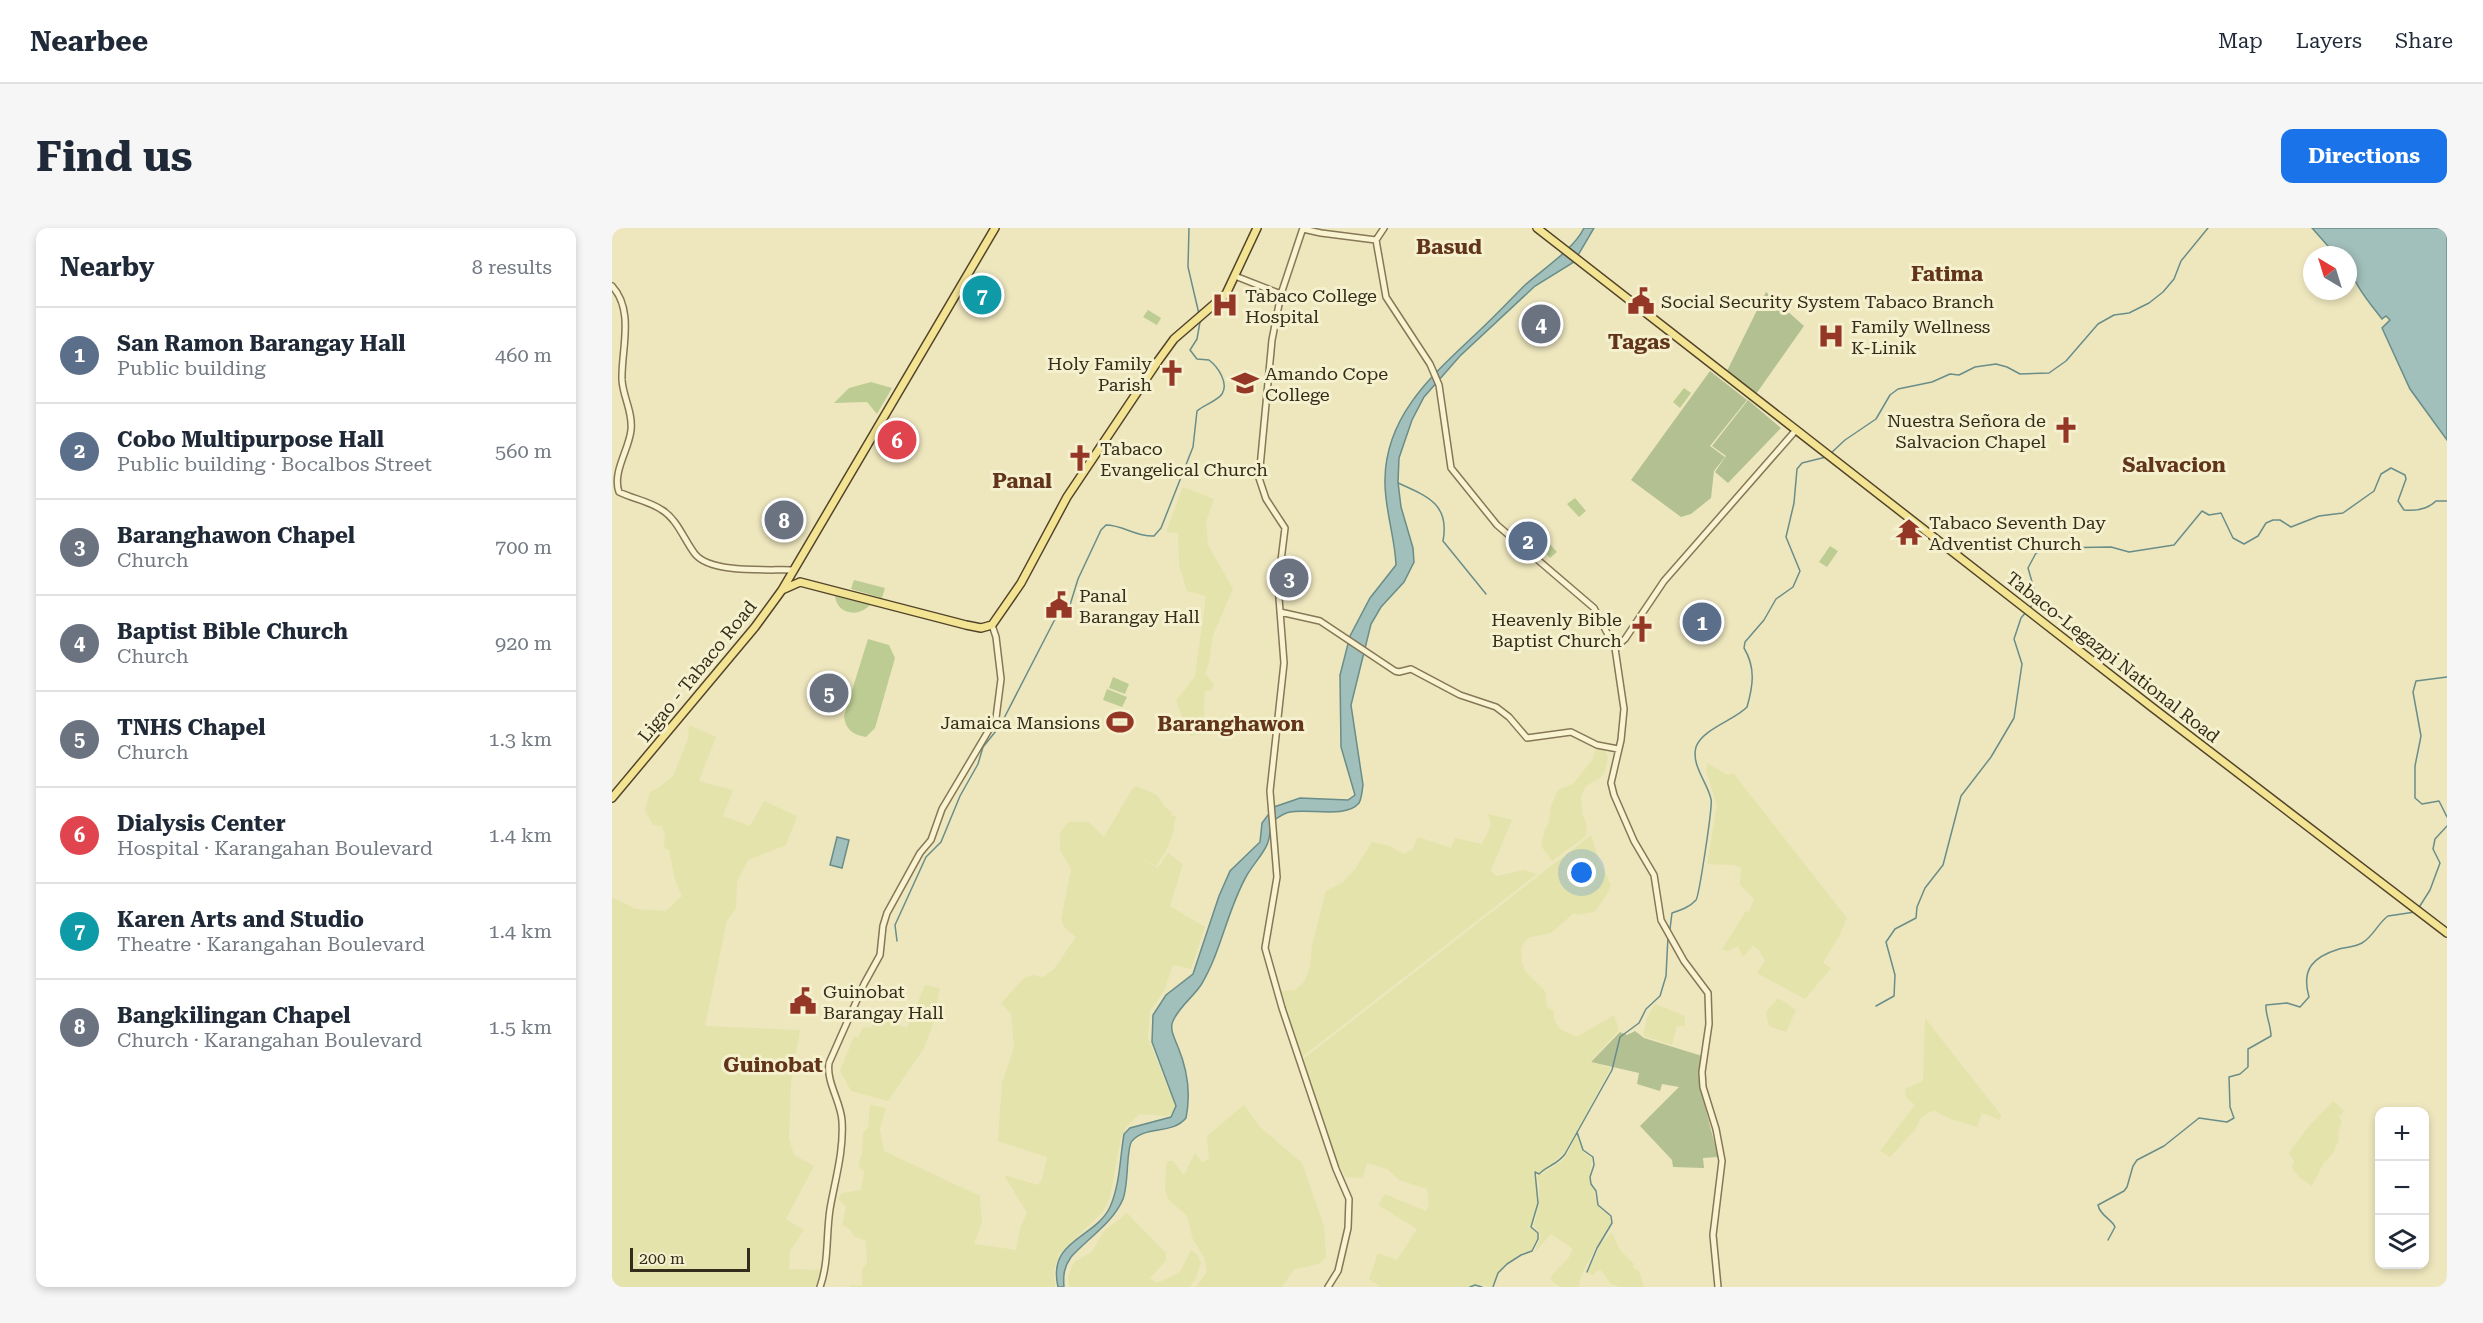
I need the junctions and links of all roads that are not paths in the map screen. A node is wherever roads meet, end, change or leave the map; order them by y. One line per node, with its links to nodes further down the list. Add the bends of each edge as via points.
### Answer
1 (995, 228): 11 (main road, Ligao - Tabaco Road)
2 (1257, 228): 7 (main road)
3 (1303, 228): 6 (street); 9 (street)
4 (1384, 228): 6 (street)
5 (1537, 228): 10 (main road, Tabaco-Legazpi National Road)
6 (1376, 240): 16 (street, via 1386,297 1439,385 1451,468 1497,525 1586,599 1601,618)
7 (1235, 276): 9 (street); 15 (main road, via 1226,294 1174,339 1161,356 1082,473 1017,589)
8 (612, 286): 11 (street, via 624,311 622,383 632,416 631,434 620,464 619,492 663,510 697,556 718,567)
9 (1281, 294): 14 (street, via 1269,368 1259,478 1266,499 1285,528 1278,585)
10 (1796, 430): 16 (street, via 1664,581); 19 (main road, Tabaco-Legazpi National Road)
11 (793, 570): 12 (main road); 13 (main road, Ligao - Tabaco Road)
12 (800, 582): 13 (main road, Ligao - Tabaco Road); 15 (main road, via 966,626)
13 (782, 590): 18 (main road, Ligao - Tabaco Road)
14 (1280, 612): 17 (street, via 1320,621 1395,671 1411,669 1460,695 1496,706 1527,738 1571,732 1597,745); 21 (street, via 1284,663 1270,779 1277,877 1264,948 1349,1199 1348,1228 1338,1271)
15 (992, 625): 20 (street, via 1001,679 996,717 887,913 880,955 829,1063 842,1116 842,1144)
16 (1615, 648): 17 (street, via 1624,709)
17 (1618, 749): 22 (street, via 1611,783 1614,795 1654,875 1665,928 1708,993 1709,1024 1702,1072 1722,1161 1713,1235)
18 (612, 798)
19 (2447, 933)
20 (820, 1287)
21 (1328, 1287)
22 (1718, 1287)

